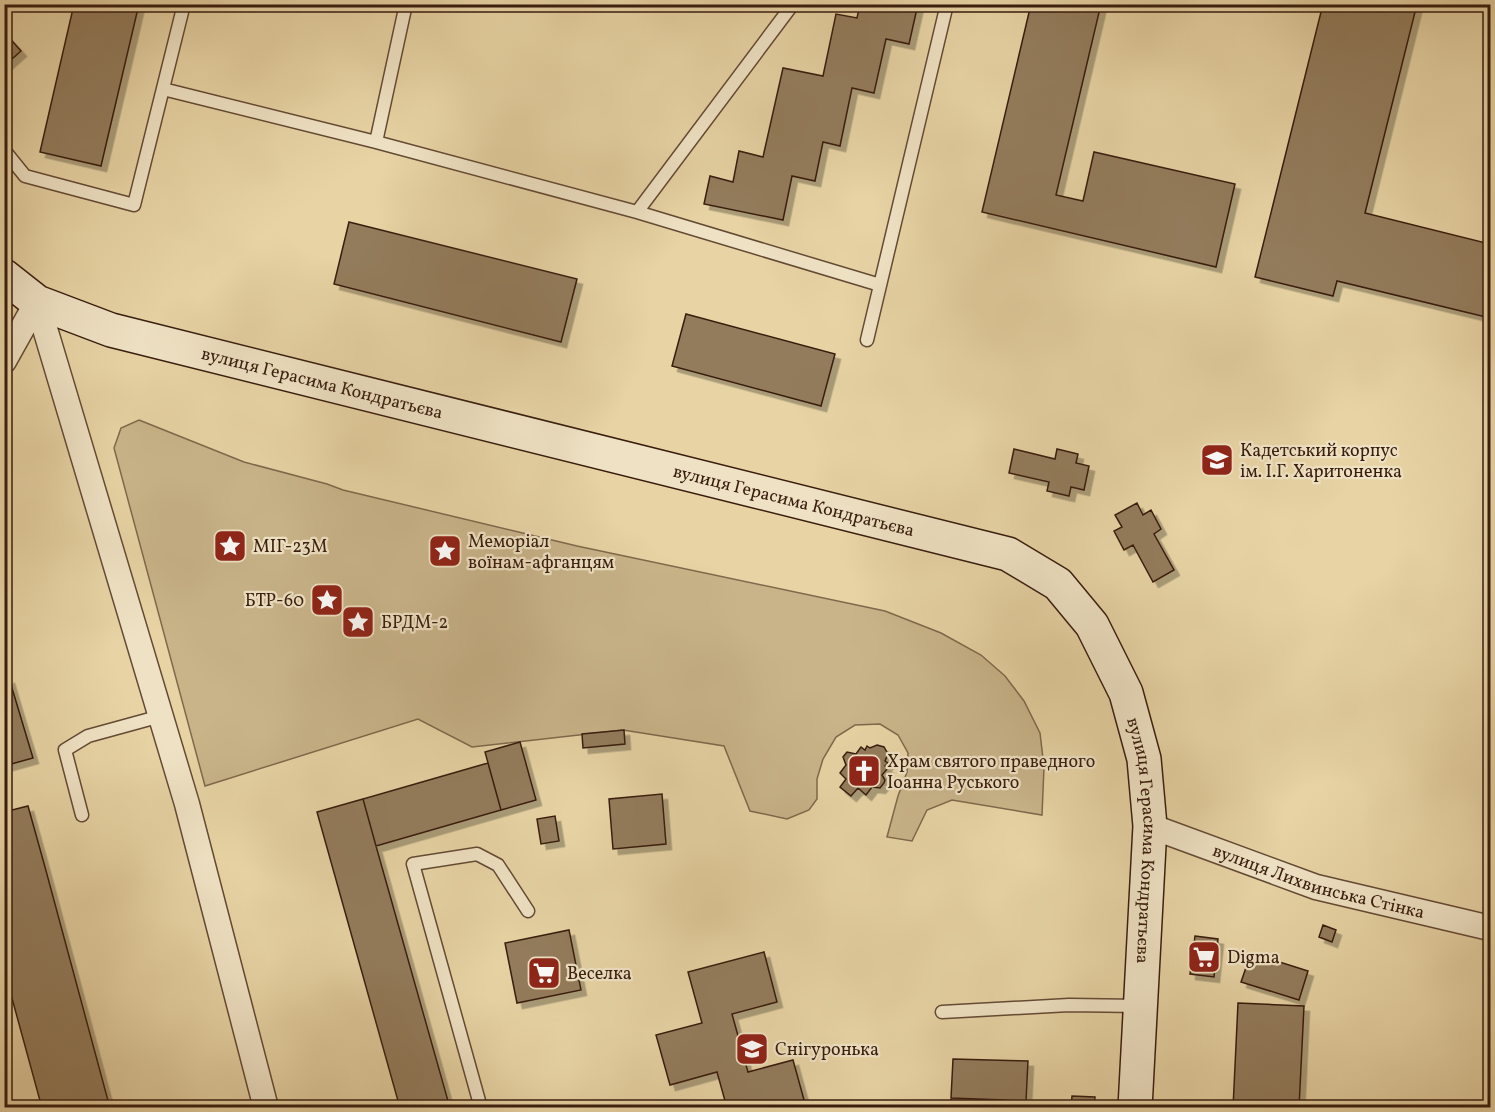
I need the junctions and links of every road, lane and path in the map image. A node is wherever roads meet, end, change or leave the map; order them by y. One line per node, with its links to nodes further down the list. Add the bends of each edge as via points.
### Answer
1 (184, 4): 5 (lane)
2 (406, 4): 6 (lane)
3 (793, 4): 8 (lane)
4 (947, 4): 10 (lane)
5 (163, 89): 6 (lane); 7 (lane, via 134,205 25,176)
6 (376, 142): 8 (lane)
7 (4, 150)
8 (637, 212): 10 (lane)
9 (4, 276): 11 (main road, вулиця Герасима Кондратьєва)
10 (880, 285): 12 (lane)
11 (37, 302): 13 (street); 14 (street); 16 (main road, вулиця Герасима Кондратьєва, via 111,330 1008,554 1058,584 1092,625 1126,693 1144,759)
12 (867, 340)
13 (4, 361)
14 (161, 716): 15 (lane, via 88,736 65,750); 21 (street)
15 (82, 815)
16 (1150, 826): 18 (street, вулиця Лихвинська Стінка, via 1316,887); 19 (main road, вулиця Герасима Кондратьєва)
17 (528, 911): 22 (lane, via 498,865 477,854 413,864)
18 (1491, 928)
19 (1142, 1006): 20 (lane, via 1069,1005); 23 (main road, вулиця Герасима Кондратьєва)
20 (942, 1012)
21 (266, 1107)
22 (481, 1107)
23 (1135, 1107)

